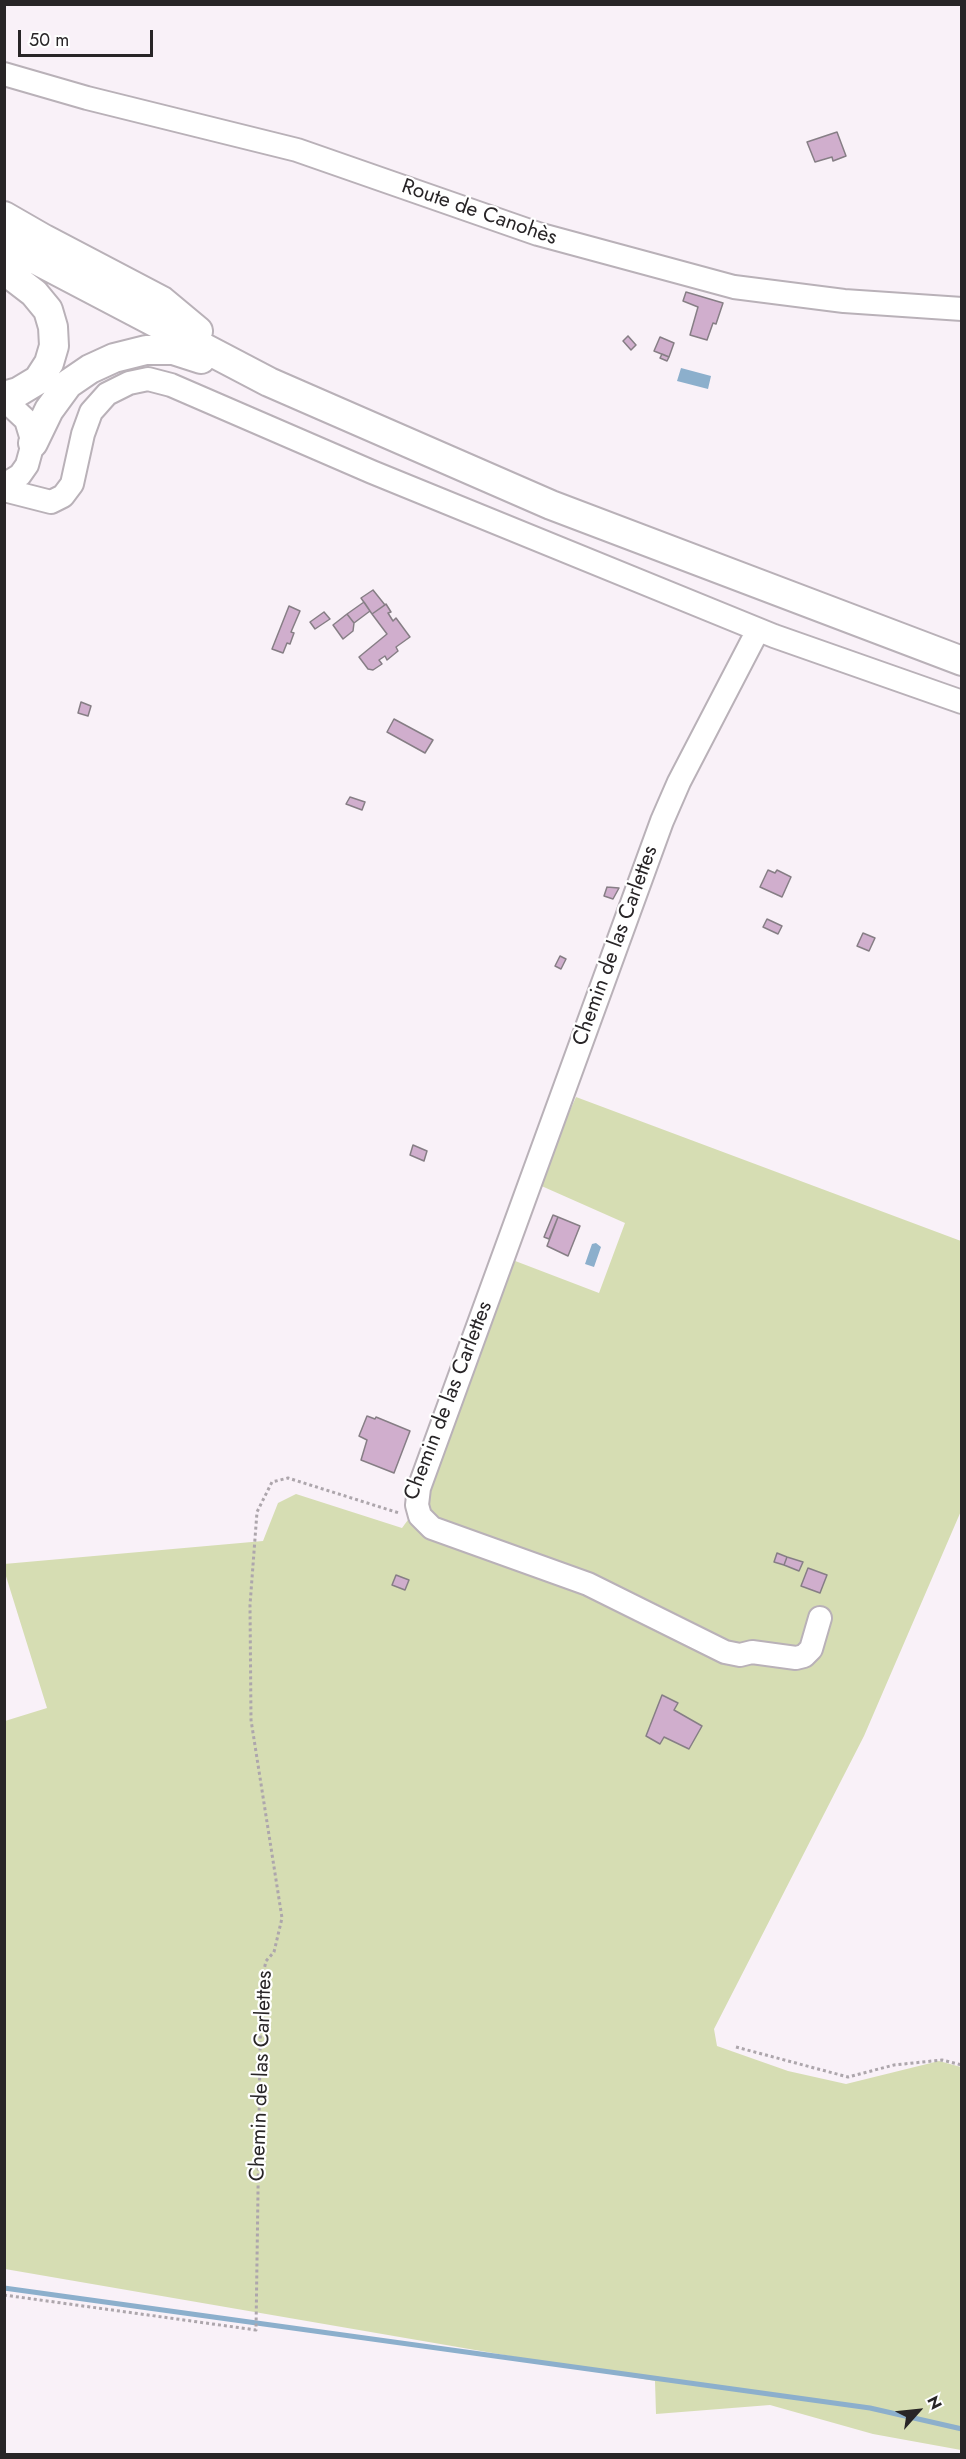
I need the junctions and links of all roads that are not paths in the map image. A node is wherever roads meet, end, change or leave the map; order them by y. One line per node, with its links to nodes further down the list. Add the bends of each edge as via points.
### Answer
1 (4, 74): 6 (street, Route de Canohès, via 297,150 538,234 734,287 844,301)
2 (4, 216): 7 (main road, via 162,301)
3 (4, 228): 7 (main road)
4 (4, 243): 12 (main road, via 269,382)
5 (4, 270): 8 (main road, via 34,293 48,310 54,346 38,380)
6 (962, 309)
7 (198, 331): 14 (main road, via 415,431)
8 (4, 396)
9 (4, 403): 10 (street, via 26,420)
10 (33, 443): 11 (street, via 27,465); 12 (main road, via 49,410 68,384 90,369 146,350 173,350 195,356 261,390 486,488)
11 (10, 483): 13 (street, via 37,499 51,502 63,496 72,484 91,412 107,394 148,379 171,385)
12 (551, 505): 15 (main road)
13 (758, 630): 16 (street); 17 (street, Chemin de las Carlettes, via 662,821 418,1488 417,1504 420,1516 432,1528 588,1584 725,1652 804,1656 811,1649)
14 (962, 641)
15 (962, 661)
16 (962, 702)
17 (820, 1618)

